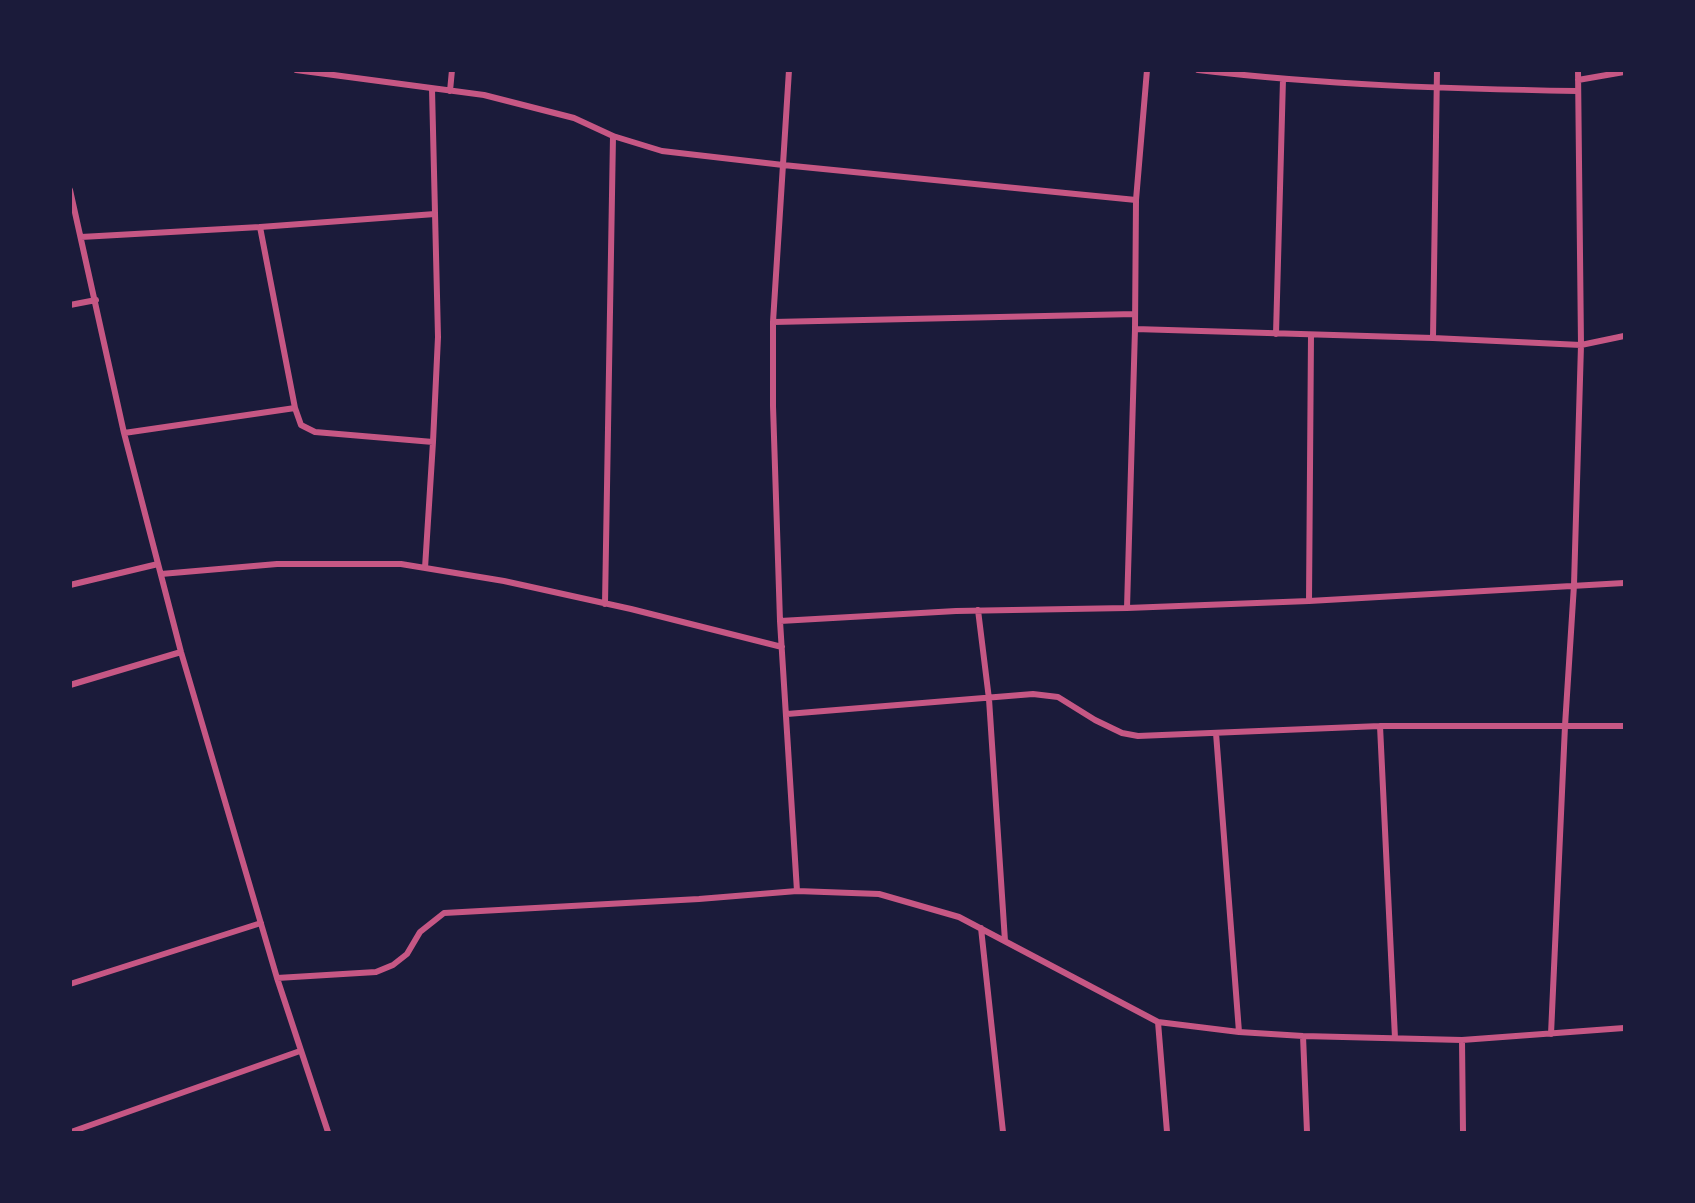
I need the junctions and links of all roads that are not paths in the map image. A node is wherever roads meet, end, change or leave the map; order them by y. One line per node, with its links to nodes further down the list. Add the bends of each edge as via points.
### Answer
1 (296, 70): 13 (street)
2 (452, 70): 15 (street)
3 (789, 70): 18 (street)
4 (1147, 70): 20 (street)
5 (1197, 70): 10 (street)
6 (1268, 70): 10 (street)
7 (1437, 70): 14 (street)
8 (1578, 70): 12 (street)
9 (1624, 72): 12 (street)
10 (1268, 79): 11 (street)
11 (1283, 79): 14 (street); 29 (street)
12 (1578, 80): 16 (street)
13 (432, 89): 15 (street); 21 (street)
14 (1436, 89): 16 (street); 32 (street)
15 (450, 91): 17 (street, via 483,95 574,118)
16 (1577, 91): 33 (street)
17 (613, 136): 18 (street, via 662,151); 44 (street)
18 (783, 165): 20 (street); 27 (street)
19 (70, 190): 23 (street)
20 (1136, 200): 26 (street)
21 (435, 214): 22 (street); 36 (street, via 438,337)
22 (260, 227): 23 (street); 34 (street)
23 (81, 237): 24 (street)
24 (96, 300): 25 (street); 35 (street)
25 (70, 305)
26 (1135, 314): 27 (street); 28 (street)
27 (773, 322): 47 (street)
28 (1135, 329): 29 (street); 45 (street)
29 (1276, 334): 30 (street)
30 (1311, 335): 32 (street); 43 (street)
31 (1624, 336): 33 (street)
32 (1433, 338): 33 (street)
33 (1581, 345): 42 (street)
34 (295, 408): 35 (street); 36 (street, via 301,425 315,432)
35 (124, 433): 37 (street)
36 (434, 441): 38 (street)
37 (158, 564): 39 (street); 41 (street)
38 (425, 568): 39 (street, via 401,564 277,564); 44 (street)
39 (160, 574): 49 (street)
40 (1624, 583): 42 (street)
41 (70, 585)
42 (1574, 585): 43 (street); 54 (street)
43 (1309, 601): 45 (street)
44 (605, 604): 48 (street)
45 (1127, 608): 46 (street)
46 (978, 610): 47 (street); 51 (street)
47 (780, 621): 48 (street)
48 (782, 647): 52 (street)
49 (181, 652): 50 (street); 58 (street)
50 (70, 685)
51 (989, 699): 52 (street); 56 (street, via 1033,694 1058,697 1095,720 1130,735); 60 (street)
52 (787, 714): 57 (street)
53 (1380, 726): 54 (street); 56 (street); 68 (street)
54 (1565, 726): 55 (street); 66 (street)
55 (1624, 726)
56 (1216, 733): 65 (street)
57 (797, 891): 59 (street, via 879,894 959,917); 61 (street, via 444,913 420,932 407,954 376,972)
58 (261, 923): 61 (street); 62 (street)
59 (981, 928): 60 (street); 73 (street)
60 (1005, 941): 63 (street)
61 (277, 978): 70 (street)
62 (70, 984)
63 (1158, 1022): 65 (street); 74 (street)
64 (1624, 1028): 66 (street)
65 (1239, 1032): 67 (street)
66 (1551, 1034): 69 (street)
67 (1303, 1036): 68 (street); 75 (street)
68 (1395, 1038): 69 (street)
69 (1462, 1040): 76 (street)
70 (300, 1051): 71 (street); 72 (street)
71 (70, 1132)
72 (328, 1132)
73 (1003, 1132)
74 (1167, 1132)
75 (1307, 1132)
76 (1463, 1132)

